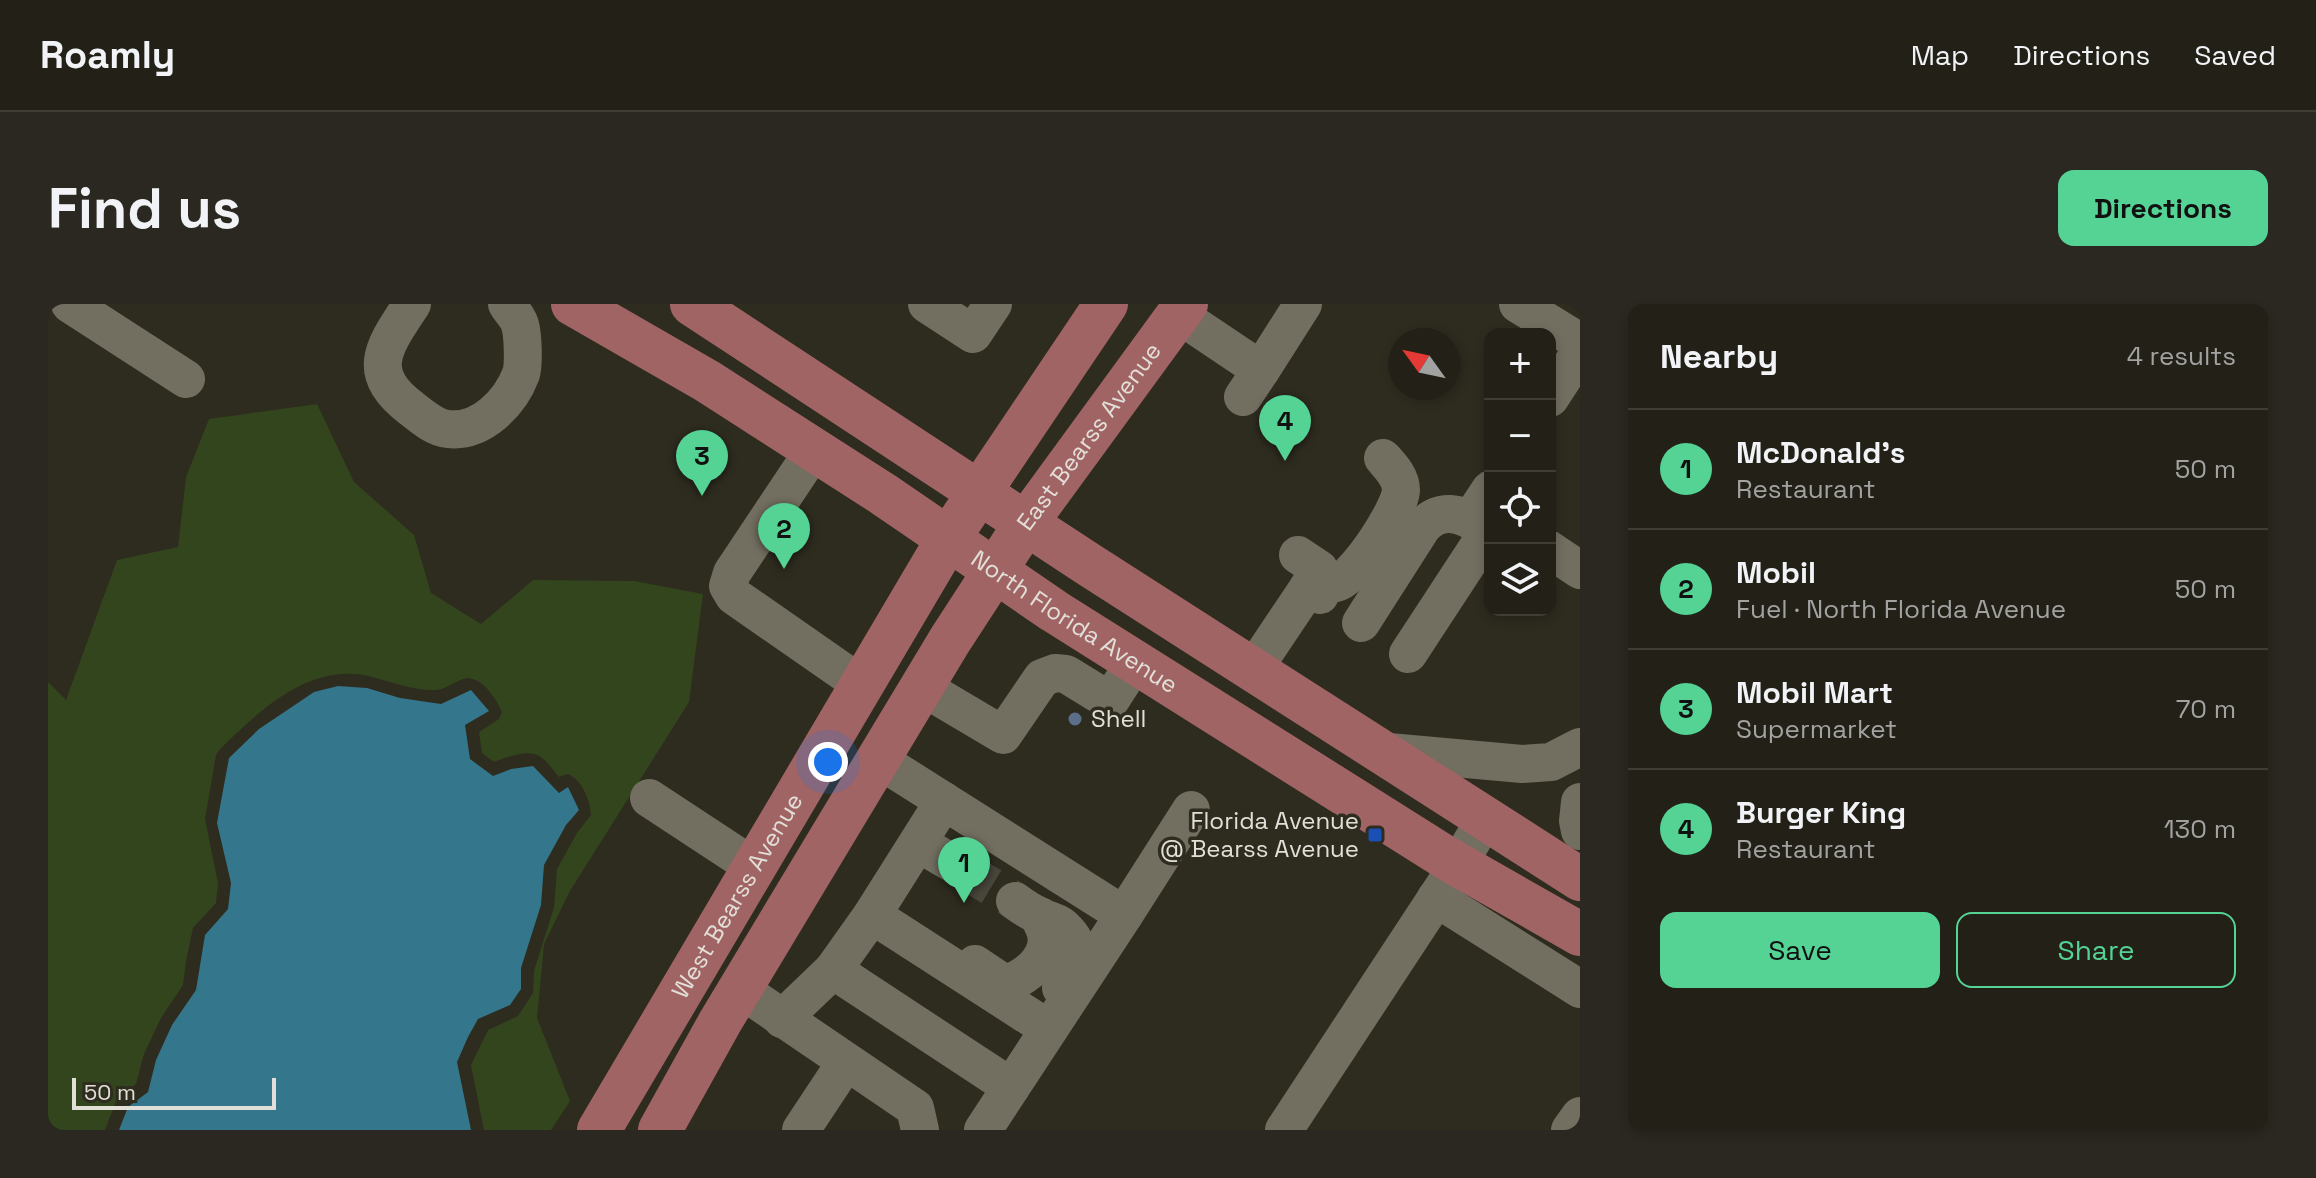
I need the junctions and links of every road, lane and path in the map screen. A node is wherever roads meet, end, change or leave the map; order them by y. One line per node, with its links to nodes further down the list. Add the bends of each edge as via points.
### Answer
1 (70, 304): 14 (lane)
2 (412, 304): 10 (lane, via 383,357 384,381 404,403 449,430 488,421 521,372 520,324)
3 (573, 304): 16 (main road, North Florida Avenue)
4 (692, 304): 18 (main road)
5 (927, 304): 6 (lane, via 973,334)
6 (993, 304)
7 (1106, 304): 18 (main road)
8 (1303, 304): 11 (lane, via 1252,384)
9 (1518, 304): 12 (lane)
10 (506, 305)
11 (1182, 309): 20 (main road, East Bearss Avenue)
12 (1580, 342)
13 (1580, 352): 15 (lane)
14 (186, 379)
15 (1556, 389)
16 (814, 450): 22 (main road, North Florida Avenue); 30 (lane, via 728,586 734,596)
17 (1383, 458): 26 (lane, via 1401,490 1392,516 1360,565 1340,582)
18 (979, 492): 20 (main road); 22 (main road)
19 (1484, 518): 26 (lane, via 1441,513 1431,517 1358,621)
20 (1026, 523): 25 (main road, East Bearss Avenue); 29 (main road)
21 (1484, 523): 27 (lane, via 1480,544)
22 (948, 539): 25 (main road, North Florida Avenue); 30 (main road, West Bearss Avenue)
23 (1556, 554): 24 (lane)
24 (1580, 570)
25 (994, 571): 28 (main road, North Florida Avenue); 31 (main road, West Bearss Avenue)
26 (1303, 572): 29 (lane)
27 (1408, 654)
28 (1135, 662): 31 (lane, via 1110,701 1066,674 1042,678 1003,735); 45 (main road, North Florida Avenue)
29 (1253, 670): 33 (main road)
30 (862, 685): 42 (main road, West Bearss Avenue)
31 (922, 687): 34 (main road, West Bearss Avenue)
32 (1580, 747): 33 (lane, via 1551,762 1522,764)
33 (1378, 751): 39 (main road)
34 (879, 760): 36 (lane); 52 (main road, West Bearss Avenue)
35 (649, 798): 42 (lane)
36 (944, 801): 41 (lane); 48 (lane)
37 (1580, 802): 40 (lane)
38 (1191, 810): 48 (lane)
39 (1485, 819): 44 (main road); 45 (lane)
40 (1580, 831)
41 (918, 843): 43 (lane); 47 (lane)
42 (754, 867): 59 (main road, West Bearss Avenue)
43 (959, 867)
44 (1580, 879)
45 (1447, 882): 49 (main road, North Florida Avenue); 53 (lane); 64 (lane)
46 (1027, 909): 50 (lane, via 1063,925 1075,941 1078,962 1058,991 1035,999 1022,996 966,957)
47 (872, 915): 50 (lane); 51 (lane)
48 (1124, 915): 55 (lane)
49 (1580, 934)
50 (934, 955): 55 (lane)
51 (833, 970): 54 (lane); 57 (lane)
52 (740, 989): 54 (lane); 60 (main road, West Bearss Avenue)
53 (1580, 989)
54 (782, 1019): 56 (lane)
55 (1049, 1029): 57 (lane)
56 (846, 1062): 61 (lane); 62 (lane, via 915,1108)
57 (1011, 1087): 63 (lane)
58 (1580, 1116): 65 (lane)
59 (599, 1130)
60 (660, 1130)
61 (801, 1130)
62 (920, 1130)
63 (983, 1130)
64 (1284, 1130)
65 (1570, 1130)

